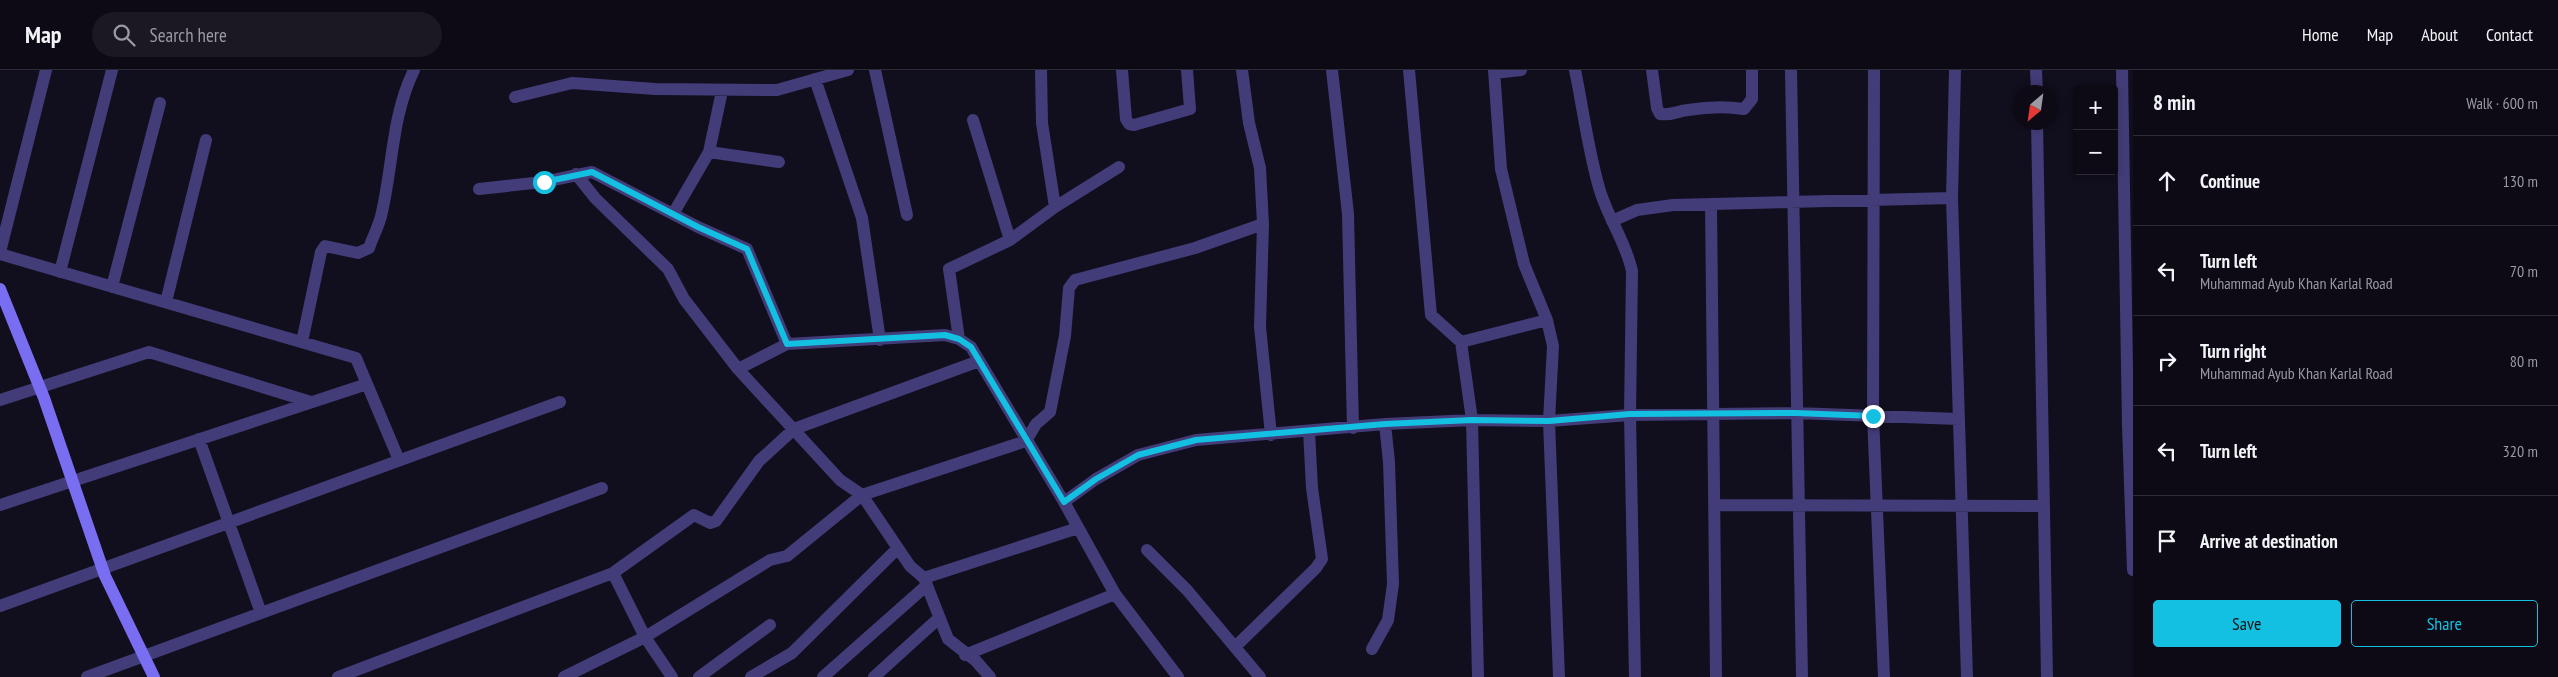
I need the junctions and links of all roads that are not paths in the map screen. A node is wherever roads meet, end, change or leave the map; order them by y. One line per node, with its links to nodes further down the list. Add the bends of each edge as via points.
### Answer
1 (46, 70): 45 (street)
2 (112, 70): 47 (street)
3 (414, 70): 54 (street, via 406,86 391,152 382,213 369,248 358,253 325,246)
4 (848, 70): 22 (street)
5 (875, 70): 41 (street)
6 (1041, 70): 39 (street, via 1042,123)
7 (1122, 70): 8 (street, via 1126,119 1134,125 1190,109)
8 (1187, 70)
9 (1242, 70): 43 (street, via 1249,123 1260,168)
10 (1332, 70): 72 (street, via 1348,214)
11 (1409, 70): 55 (street, via 1431,315)
12 (1521, 70): 21 (street)
13 (1575, 70): 42 (street, via 1601,193)
14 (1652, 70): 15 (street, via 1657,108 1660,114 1668,116 1702,108 1744,110 1752,99)
15 (1752, 70)
16 (1790, 70): 37 (street)
17 (1874, 70): 36 (street)
18 (1955, 70): 35 (street)
19 (2036, 70): 23 (street)
20 (2122, 70): 46 (street)
21 (1494, 71): 51 (street, via 1501,169 1524,264)
22 (816, 79): 24 (street, via 777,90); 53 (street, via 862,218)
23 (2037, 85)
24 (722, 90): 25 (street, via 572,83); 30 (street)
25 (516, 97)
26 (160, 103): 48 (street)
27 (973, 120): 44 (street)
28 (2037, 130): 88 (street)
29 (206, 140): 50 (street)
30 (708, 152): 31 (street); 40 (street)
31 (779, 162)
32 (1119, 167): 39 (street)
33 (576, 174): 34 (street, via 544,182); 40 (street, via 592,172); 58 (street, via 594,198 668,269 684,299)
34 (479, 189)
35 (1952, 198): 36 (street); 69 (street)
36 (1873, 200): 37 (street); 67 (street)
37 (1792, 202): 38 (street); 64 (street)
38 (1711, 204): 42 (street, via 1637,210); 66 (street)
39 (1055, 207): 44 (street)
40 (673, 214): 56 (street, via 747,249)
41 (907, 215)
42 (1612, 221): 65 (street, via 1628,250 1632,271)
43 (1263, 224): 75 (street, via 1260,327); 77 (street, via 1195,248 1075,280 1069,288 1065,336 1050,412 1036,424)
44 (1010, 240): 52 (street, via 949,269)
45 (0, 253): 47 (street)
46 (2129, 271): 94 (street, via 2128,426)
47 (60, 272): 48 (street)
48 (112, 287): 50 (street)
49 (0, 289): 60 (street)
50 (166, 302): 54 (street)
51 (1547, 320): 55 (street); 70 (street, via 1553,346)
52 (959, 339): 53 (street, via 945,335); 57 (street, via 971,347)
53 (880, 340): 56 (street)
54 (302, 342): 59 (street, via 356,358)
55 (1461, 342): 68 (street)
56 (787, 344): 58 (street)
57 (979, 361): 73 (street); 77 (street)
58 (738, 369): 73 (street)
59 (367, 384): 62 (street); 78 (street)
60 (39, 387): 61 (street); 62 (street, via 149,352); 79 (street)
61 (0, 400)
62 (311, 402): 76 (street)
63 (560, 402): 78 (street)
64 (1796, 413): 66 (street); 67 (street); 85 (street)
65 (1630, 414): 66 (street); 70 (street); 121 (street)
66 (1713, 414): 84 (street)
67 (1873, 416): 69 (street); 86 (street)
68 (1472, 420): 70 (street); 71 (street); 119 (street)
69 (1958, 420): 87 (street)
70 (1549, 421): 120 (street)
71 (1385, 424): 72 (street); 104 (street, via 1393,584 1388,620)
72 (1353, 428): 74 (street)
73 (794, 429): 81 (street, via 840,480); 95 (street, via 759,462 716,521 710,523 694,515)
74 (1309, 432): 75 (street); 103 (street, via 1312,488 1322,559)
75 (1271, 434): 82 (street, via 1196,440 1138,455)
76 (200, 439): 79 (street); 89 (street)
77 (1026, 441): 81 (street); 82 (street)
78 (399, 460): 89 (street)
79 (72, 481): 83 (street); 93 (street)
80 (602, 488): 99 (street)
81 (862, 495): 91 (street); 102 (street, via 787,556 770,560)
82 (1064, 502): 90 (street)
83 (0, 505)
84 (1714, 505): 85 (street); 122 (street)
85 (1798, 505): 86 (street); 123 (street)
86 (1877, 506): 87 (street); 124 (street)
87 (1961, 506): 88 (street); 125 (street)
88 (2043, 506): 126 (street)
89 (229, 522): 93 (street); 99 (street)
90 (1078, 528): 96 (street); 97 (street)
91 (897, 549): 96 (street); 113 (street, via 792,653)
92 (1147, 550): 103 (street)
93 (103, 568): 98 (street); 106 (street)
94 (2133, 570)
95 (613, 573): 102 (street); 109 (street)
96 (925, 582): 100 (street); 114 (street)
97 (1115, 594): 105 (street); 117 (street)
98 (0, 606)
99 (261, 613): 106 (street)
100 (939, 618): 105 (street, via 948,639); 115 (street)
101 (770, 625): 112 (street)
102 (645, 637): 110 (street); 111 (street)
103 (1236, 647): 118 (street)
104 (1372, 648)
105 (965, 655): 116 (street, via 976,661)
106 (144, 656): 107 (street); 108 (street)
107 (86, 677)
108 (154, 677)
109 (338, 677)
110 (564, 677)
111 (672, 677)
112 (699, 677)
113 (751, 677)
114 (823, 677)
115 (874, 677)
116 (990, 677)
117 (1178, 677)
118 (1260, 677)
119 (1478, 677)
120 (1559, 677)
121 (1636, 677)
122 (1716, 677)
123 (1802, 677)
124 (1884, 677)
125 (1967, 677)
126 (2046, 677)

